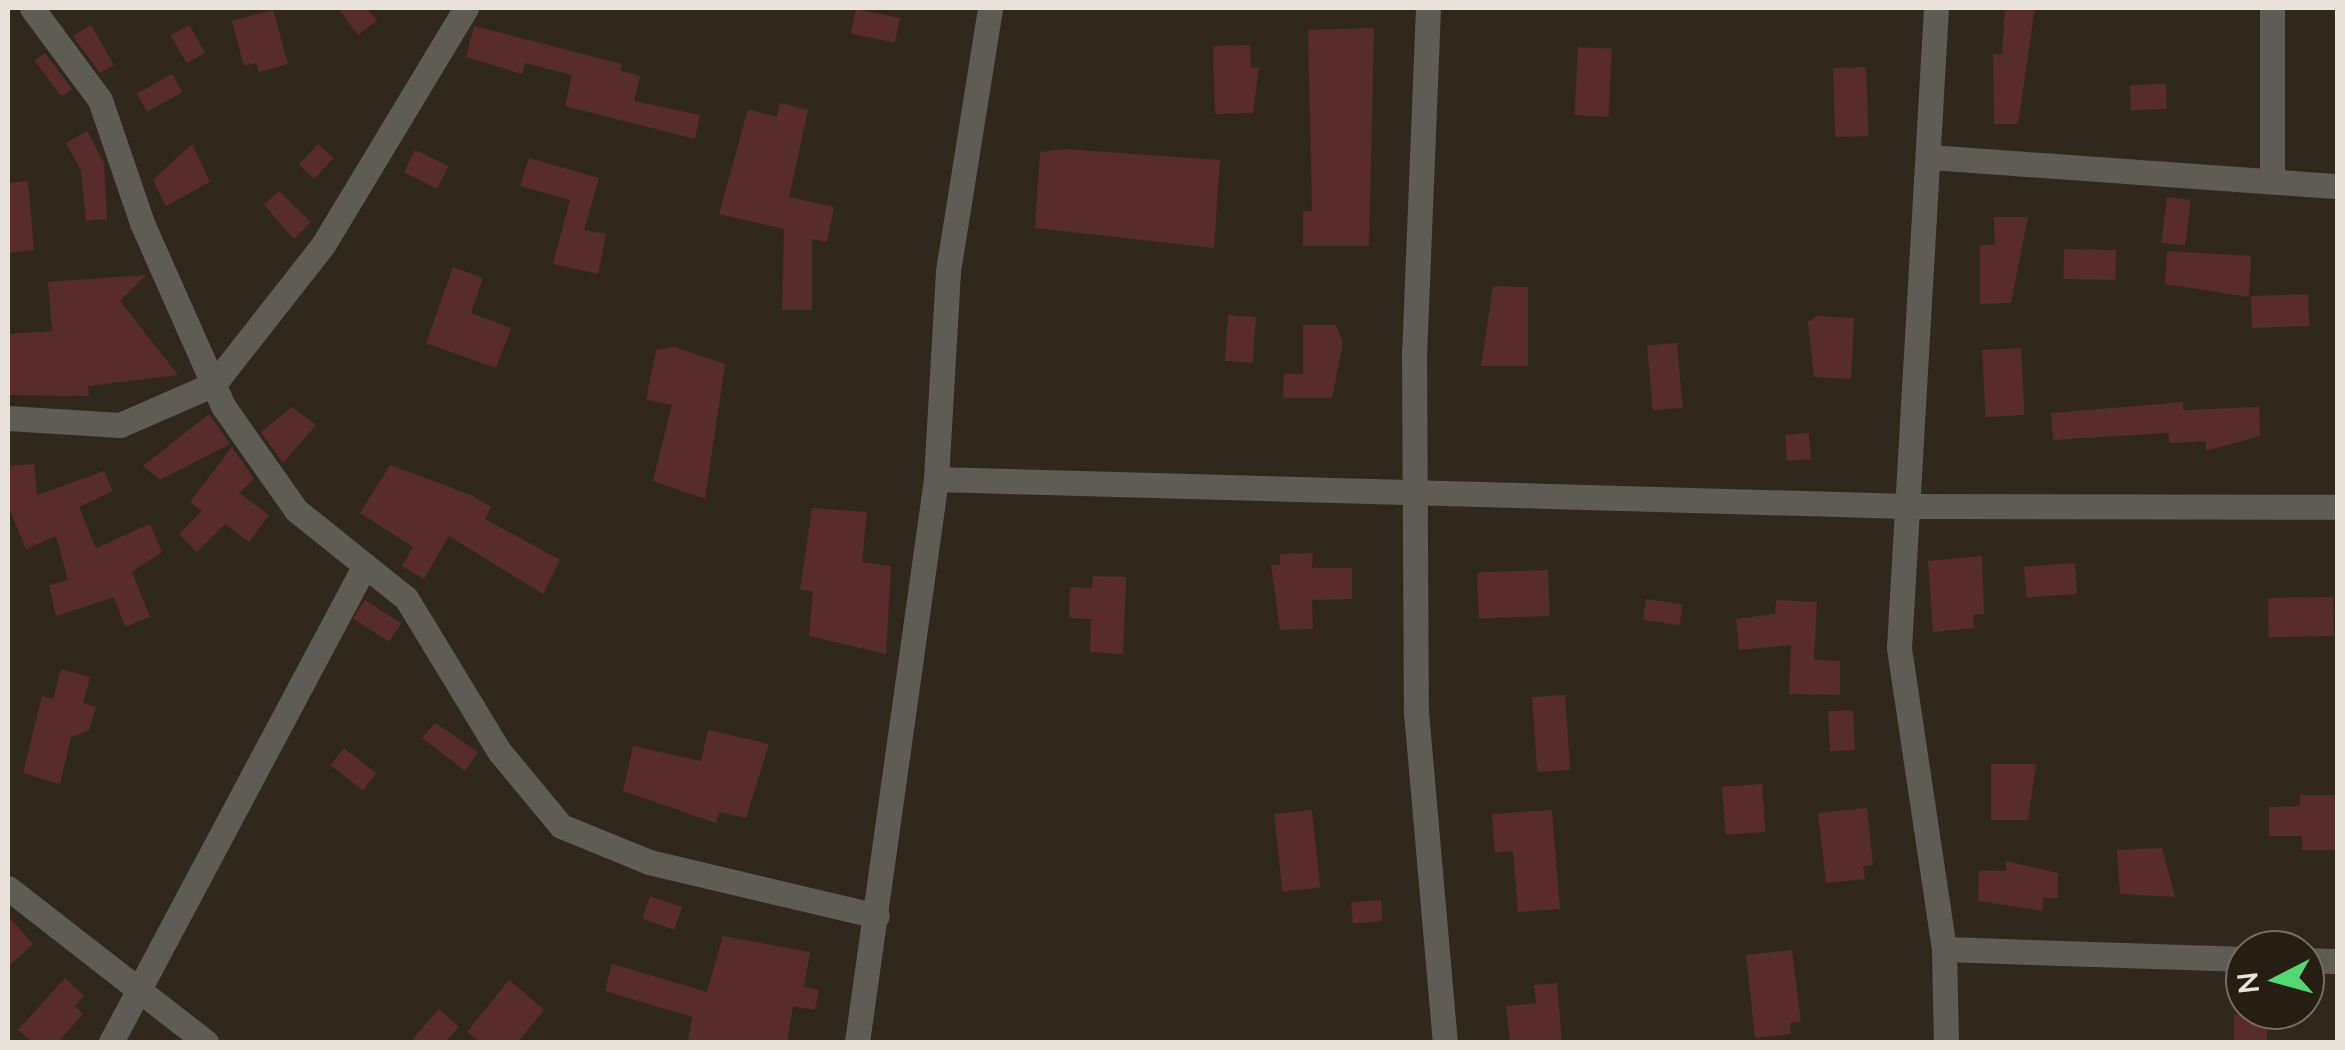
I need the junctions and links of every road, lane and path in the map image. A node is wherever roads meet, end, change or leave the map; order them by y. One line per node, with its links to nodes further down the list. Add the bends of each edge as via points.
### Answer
1 (32, 8): 10 (street, via 100,100 142,223)
2 (466, 8): 10 (street, via 323,245)
3 (990, 8): 12 (street, via 948,271)
4 (1428, 8): 13 (street, via 1414,350)
5 (1936, 8): 7 (street)
6 (2272, 8): 8 (street)
7 (1930, 156): 8 (street); 14 (street)
8 (2272, 178): 9 (street)
9 (2338, 186)
10 (214, 384): 11 (street, via 120,426); 16 (street, via 296,510)
11 (8, 418)
12 (936, 479): 13 (street); 18 (street)
13 (1420, 488): 14 (street); 25 (street, via 1416,712)
14 (1907, 506): 15 (street); 19 (street, via 1900,648)
15 (2338, 506)
16 (366, 565): 18 (street, via 424,622 499,751 561,826 649,862); 21 (street)
17 (8, 888): 21 (street)
18 (877, 916): 24 (street)
19 (1944, 949): 20 (street); 26 (street)
20 (2225, 958)
21 (137, 996): 22 (street); 23 (street)
22 (112, 1042)
23 (206, 1042)
24 (857, 1042)
25 (1446, 1042)
26 (1946, 1042)

